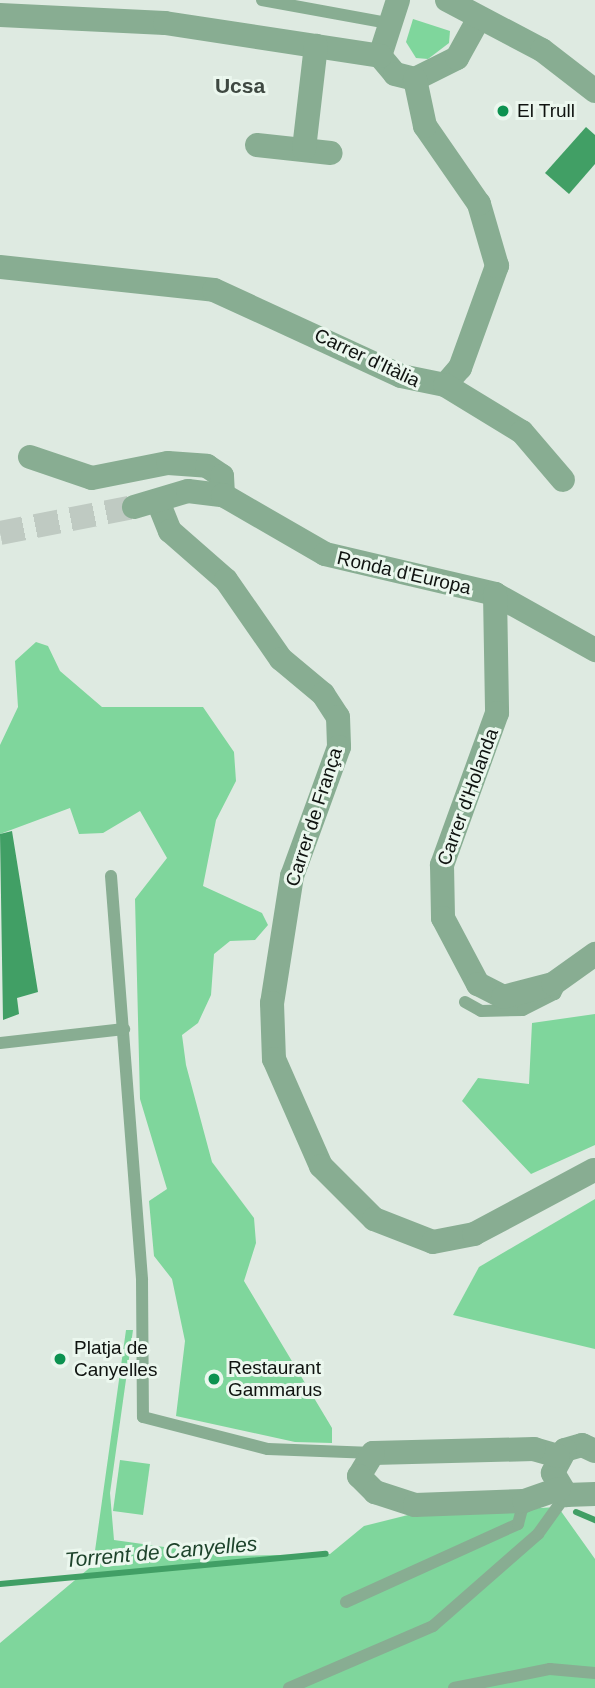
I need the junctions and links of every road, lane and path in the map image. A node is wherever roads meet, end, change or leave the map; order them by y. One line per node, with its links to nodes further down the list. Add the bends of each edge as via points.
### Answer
1 (262, 0): 6 (lane)
2 (398, 0): 6 (street)
3 (447, 0): 5 (street)
4 (0, 15): 7 (street, via 164,23)
5 (478, 20): 9 (street, via 457,58); 10 (street, via 542,50)
6 (387, 23): 8 (street)
7 (316, 46): 8 (street); 12 (street)
8 (380, 56): 9 (street, via 395,74)
9 (415, 79): 15 (street, Carrer d'Itàlia, via 425,126 479,204 497,266 460,368)
10 (595, 91)
11 (257, 145): 12 (street)
12 (304, 149): 13 (street)
13 (331, 153)
14 (0, 267): 15 (street, Carrer d'Itàlia, via 214,290 401,376)
15 (445, 385): 17 (street, via 512,425)
16 (30, 457): 18 (street, via 92,478 168,463 207,466 222,476)
17 (563, 480)
18 (223, 495): 19 (street, Ronda d'Europa, via 188,491); 20 (street, Ronda d'Europa, via 325,554)
19 (146, 505): 28 (street, Carrer de França, via 226,580 281,659 323,694 338,717 339,747 292,876 272,1003 274,1059 321,1166 374,1219 433,1242 474,1234)
20 (495, 594): 21 (street, Ronda d'Europa); 24 (street, Carrer d'Holanda, via 497,713 442,865 443,918 458,957 490,993 518,996)
21 (595, 650)
22 (111, 876): 26 (lane)
23 (595, 954): 24 (street, Carrer d'Holanda)
24 (564, 978): 25 (lane, via 555,995 523,1010 481,1011)
25 (465, 1002)
26 (124, 1029): 27 (lane); 31 (lane, via 142,1280 143,1417 200,1437)
27 (0, 1043)
28 (594, 1170)
29 (594, 1448): 32 (street, via 573,1446)
30 (373, 1453): 31 (lane); 32 (street, via 534,1449); 33 (street)
31 (335, 1455): 33 (lane)
32 (558, 1456): 34 (street, via 553,1473)
33 (359, 1476): 36 (street, via 375,1492 415,1505)
34 (563, 1492): 35 (street); 36 (street); 39 (lane, via 558,1513 497,1575 433,1626)
35 (594, 1495)
36 (524, 1501): 37 (lane, via 518,1524)
37 (346, 1602)
38 (595, 1673): 40 (lane, via 550,1669)
39 (289, 1688)
40 (454, 1688)

